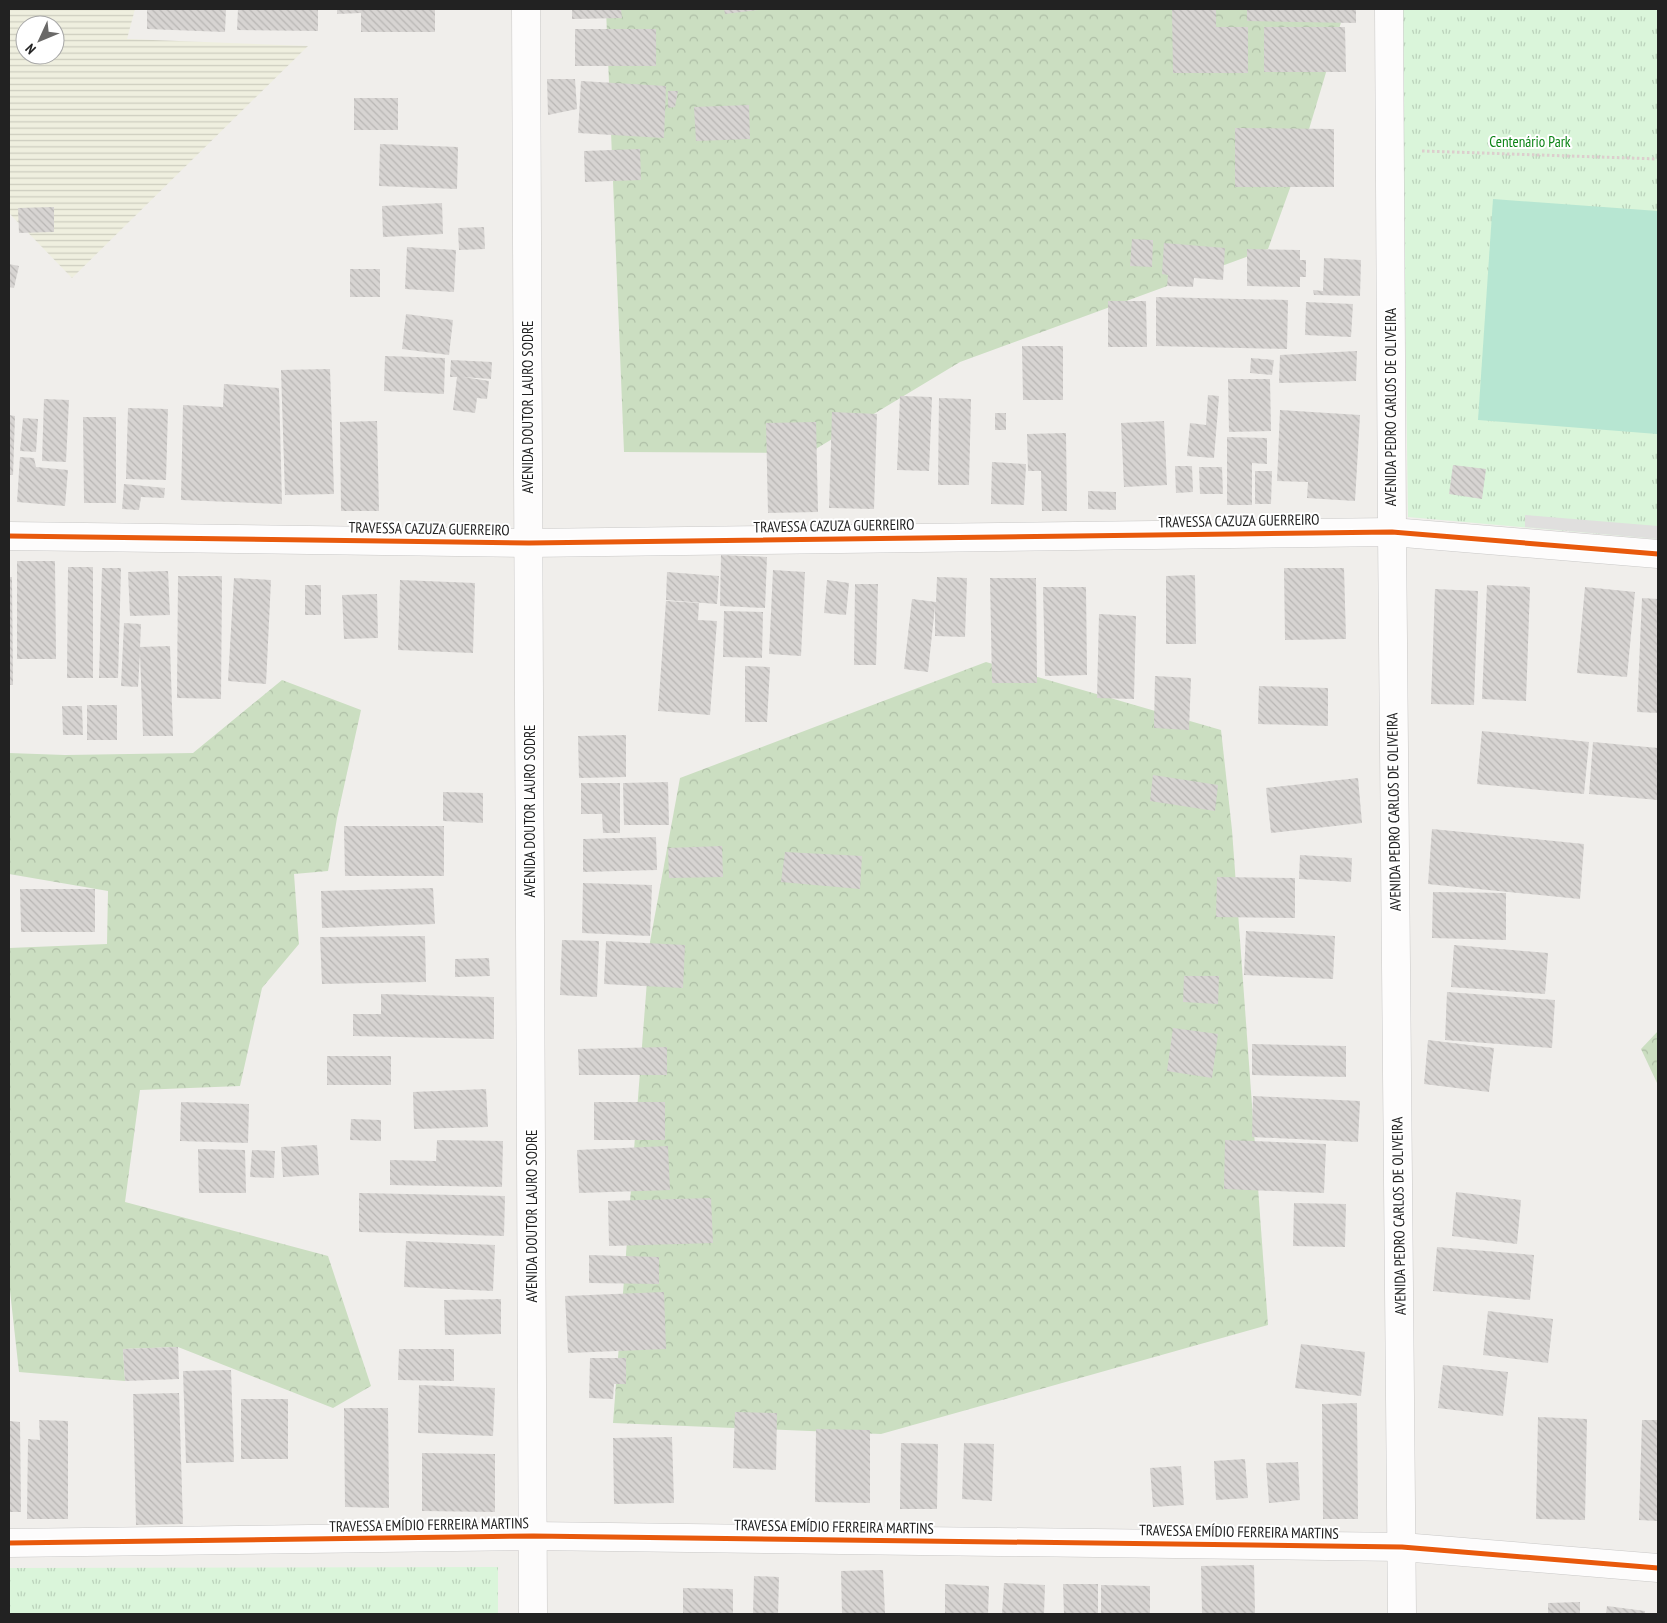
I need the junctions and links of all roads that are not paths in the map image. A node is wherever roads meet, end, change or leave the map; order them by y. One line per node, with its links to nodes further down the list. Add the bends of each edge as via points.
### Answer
1 (526, 9): 5 (street, AVENIDA DOUTOR LAURO SODRE)
2 (1389, 9): 3 (street, AVENIDA PEDRO CARLOS DE OLIVEIRA)
3 (1392, 532): 5 (street, TRAVESSA CAZUZA GUERREIRO); 6 (street, TRAVESSA CAZUZA GUERREIRO); 9 (street, AVENIDA PEDRO CARLOS DE OLIVEIRA)
4 (9, 536): 5 (street, TRAVESSA CAZUZA GUERREIRO)
5 (529, 543): 7 (street, AVENIDA DOUTOR LAURO SODRE)
6 (1658, 554)
7 (533, 1536): 8 (street, TRAVESSA EMÍDIO FERREIRA MARTINS); 9 (street, TRAVESSA EMÍDIO FERREIRA MARTINS); 11 (street, AVENIDA DOUTOR LAURO SODRE)
8 (9, 1543)
9 (1402, 1547): 10 (street, TRAVESSA EMÍDIO FERREIRA MARTINS); 12 (street, AVENIDA PEDRO CARLOS DE OLIVEIRA)
10 (1658, 1568)
11 (533, 1614)
12 (1402, 1614)

